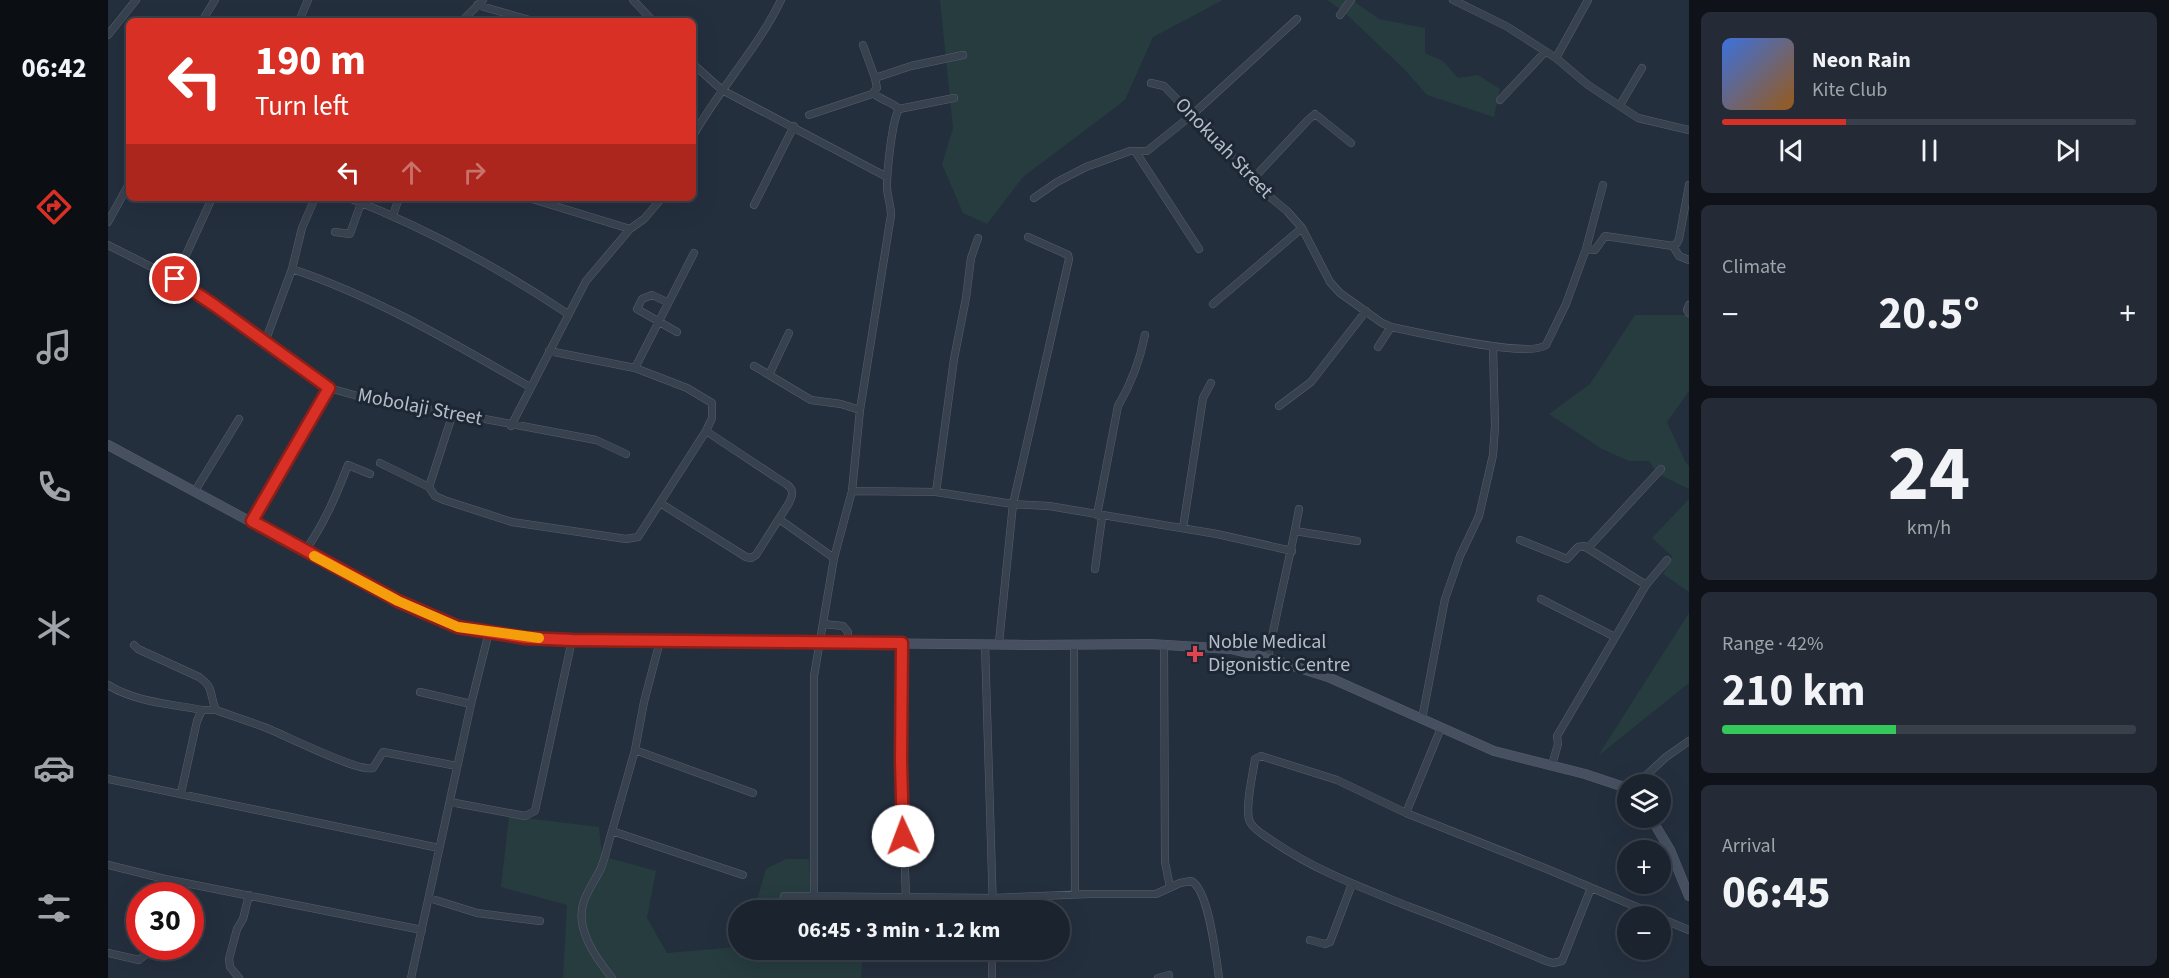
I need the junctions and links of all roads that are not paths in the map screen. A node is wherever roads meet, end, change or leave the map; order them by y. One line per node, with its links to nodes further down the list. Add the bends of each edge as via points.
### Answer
1 (136, 0): 17 (street)
2 (215, 0): 11 (street)
3 (308, 0): 12 (street)
4 (633, 0): 15 (street)
5 (781, 0): 26 (street)
6 (1351, 0): 10 (street)
7 (1453, 0): 19 (street, via 1506,26)
8 (1588, 0): 21 (street)
9 (480, 3): 13 (street); 14 (street)
10 (1340, 15)
11 (204, 18)
12 (300, 18)
13 (465, 18)
14 (524, 18)
15 (650, 18)
16 (1297, 19): 32 (street)
17 (108, 36)
18 (863, 45): 24 (street)
19 (1545, 52): 21 (street); 29 (street)
20 (963, 55): 24 (street)
21 (1556, 58): 30 (street)
22 (696, 67): 26 (street)
23 (1641, 68): 30 (street)
24 (875, 78): 27 (street, via 877,88)
25 (1151, 83): 32 (street, Onokuah Street, via 1164,86)
26 (722, 90): 34 (street); 36 (street)
27 (873, 93): 31 (street); 33 (street)
28 (954, 98): 31 (street)
29 (1500, 100)
30 (1620, 105): 35 (street, via 1638,118)
31 (899, 109): 39 (street, via 894,120)
32 (1192, 114): 38 (street, via 1147,151); 40 (street, Onokuah Street, via 1206,124)
33 (809, 115)
34 (794, 126): 39 (street); 52 (street)
35 (1689, 130)
36 (696, 131)
37 (1351, 143): 40 (street, via 1315,114)
38 (1135, 151): 44 (street, via 1086,167); 62 (street)
39 (888, 177): 90 (street, via 891,215)
40 (1251, 181): 55 (street, Onokuah Street, via 1287,210)
41 (1603, 185): 63 (street, Onokuah Street)
42 (1689, 185): 61 (street, via 1679,238)
43 (126, 189): 54 (street)
44 (1034, 198)
45 (211, 201): 67 (street)
46 (314, 201): 66 (street)
47 (356, 201): 51 (street)
48 (398, 201): 53 (street)
49 (539, 201): 56 (street)
50 (659, 201): 56 (street)
51 (361, 203): 53 (street); 57 (street, via 350,234)
52 (754, 205)
53 (393, 215): 73 (street, via 523,284)
54 (108, 222)
55 (1302, 228): 69 (street); 71 (street, Onokuah Street, via 1330,282)
56 (630, 229): 73 (street, via 586,281)
57 (335, 232)
58 (1028, 237): 105 (street, via 1068,255 1069,259)
59 (978, 238): 103 (street, via 954,359)
60 (108, 245): 67 (street, Mobolaji Street)
61 (1673, 246): 63 (street, via 1605,236 1595,250); 65 (street, via 1679,256)
62 (1199, 249)
63 (1586, 249): 80 (street, Onokuah Street, via 1546,345 1538,350)
64 (694, 253): 68 (street)
65 (1689, 260)
66 (292, 269): 79 (street); 87 (street, via 326,280 432,331)
67 (175, 279): 79 (street, Mobolaji Street)
68 (667, 302): 74 (street); 74 (street, via 652,295 642,299 637,309)
69 (1213, 304)
70 (1689, 305): 72 (street)
71 (1366, 311): 75 (street, Onokuah Street); 89 (street, via 1311,382)
72 (1689, 313)
73 (568, 314): 82 (street)
74 (657, 322): 76 (street); 84 (street)
75 (1391, 327): 80 (street, Onokuah Street); 81 (street)
76 (677, 332)
77 (789, 333): 85 (street)
78 (1145, 335): 107 (street, via 1141,356 1118,406)
79 (265, 342): 88 (street, Mobolaji Street)
80 (1493, 346): 141 (street, via 1493,455 1479,516 1445,599)
81 (1378, 347)
82 (549, 351): 84 (street); 87 (street)
83 (754, 366): 85 (street)
84 (635, 368): 94 (street, via 710,401 713,409)
85 (769, 375): 90 (street, via 812,400)
86 (1211, 383): 110 (street, via 1203,398)
87 (530, 387): 93 (street)
88 (329, 388): 91 (street, Mobolaji Street, via 383,403); 109 (street)
89 (1279, 406)
90 (860, 410): 102 (street)
91 (453, 413): 93 (street, Mobolaji Street); 100 (street)
92 (239, 419): 101 (street)
93 (511, 426): 96 (street, Mobolaji Street, via 596,440)
94 (706, 431): 104 (street); 108 (street, via 790,486 793,495)
95 (108, 445): 101 (street)
96 (626, 454)
97 (380, 463): 100 (street)
98 (1661, 469): 114 (street)
99 (370, 474): 115 (street, via 348,465 327,517)
100 (429, 487): 104 (street, via 444,500 512,522 626,539 638,537)
101 (195, 491): 109 (street)
102 (852, 491): 103 (street); 117 (street)
103 (936, 492): 105 (street)
104 (660, 503): 108 (street, via 749,558 756,555)
105 (1013, 504): 107 (street); 130 (street)
106 (1299, 509): 111 (street)
107 (1097, 515): 110 (street); 119 (street, via 1102,517)
108 (779, 519): 117 (street)
109 (252, 521): 115 (street)
110 (1183, 528): 116 (street)
111 (1295, 531): 113 (street); 116 (street)
112 (1520, 540): 114 (street, via 1567,559 1578,547)
113 (1357, 541)
114 (1588, 548): 120 (street)
115 (305, 551): 123 (street, via 398,601 458,627)
116 (1292, 551): 135 (street)
117 (834, 558): 122 (street)
118 (1667, 560): 120 (street)
119 (1095, 569)
120 (1646, 585): 124 (street)
121 (1541, 599): 124 (street)
122 (823, 624): 127 (street, via 843,626); 128 (street)
123 (489, 632): 125 (street); 138 (street)
124 (1616, 637): 145 (street, via 1557,736)
125 (572, 640): 126 (street); 152 (street, via 535,810 525,816)
126 (660, 641): 128 (street); 144 (street)
127 (848, 642): 128 (street); 129 (street)
128 (820, 643): 168 (street, via 814,676)
129 (902, 643): 131 (street); 170 (street)
130 (999, 643): 131 (street); 134 (street)
131 (985, 644): 171 (street)
132 (1164, 644): 134 (street); 135 (street); 162 (street, via 1165,862)
133 (134, 645): 140 (street, via 207,683)
134 (1074, 645): 164 (street)
135 (1268, 658): 141 (street, via 1328,677)
136 (108, 685): 139 (street, via 147,700)
137 (420, 692): 138 (street)
138 (471, 704): 146 (street)
139 (202, 710): 140 (street); 150 (street)
140 (216, 710): 146 (street, via 368,770 383,752)
141 (1422, 719): 142 (street)
142 (1441, 728): 145 (street, via 1494,751); 153 (street)
143 (1689, 741): 147 (street)
144 (634, 750): 151 (street); 155 (street)
145 (1552, 765): 149 (street)
146 (457, 766): 152 (street)
147 (1647, 774)
148 (108, 778): 150 (street)
149 (1617, 785)
150 (181, 793): 156 (street)
151 (753, 793)
152 (450, 802): 156 (street)
153 (1406, 813): 161 (street, via 1337,780 1256,757 1248,809 1250,823 1315,868); 163 (street)
154 (1657, 828): 167 (street)
155 (612, 831): 158 (street); 184 (street, via 581,913 594,954)
156 (439, 848): 169 (street)
157 (108, 865): 159 (street)
158 (743, 875)
159 (165, 879): 160 (street); 165 (street)
160 (164, 882)
161 (1352, 884): 163 (street, via 1553,963 1565,956); 177 (street, via 1330,942)
162 (1170, 887): 164 (street, via 1156,894); 187 (street, via 1191,881 1197,885 1206,907)
163 (1591, 888): 172 (street)
164 (1075, 894): 171 (street)
165 (249, 895): 175 (street); 182 (street, via 229,959)
166 (784, 896): 168 (street)
167 (1689, 896)
168 (814, 897): 170 (street)
169 (429, 898): 173 (street, via 477,913); 175 (street)
170 (906, 898): 171 (street)
171 (993, 898)
172 (1633, 906)
173 (540, 921)
174 (1671, 922): 176 (street)
175 (422, 930): 183 (street)
176 (1689, 930)
177 (1310, 940)
178 (108, 953): 179 (street)
179 (126, 957)
180 (992, 960): 185 (street)
181 (1169, 975): 186 (street)
182 (239, 978)
183 (411, 978)
184 (612, 978)
185 (992, 978)
186 (1158, 978)
187 (1220, 978)

